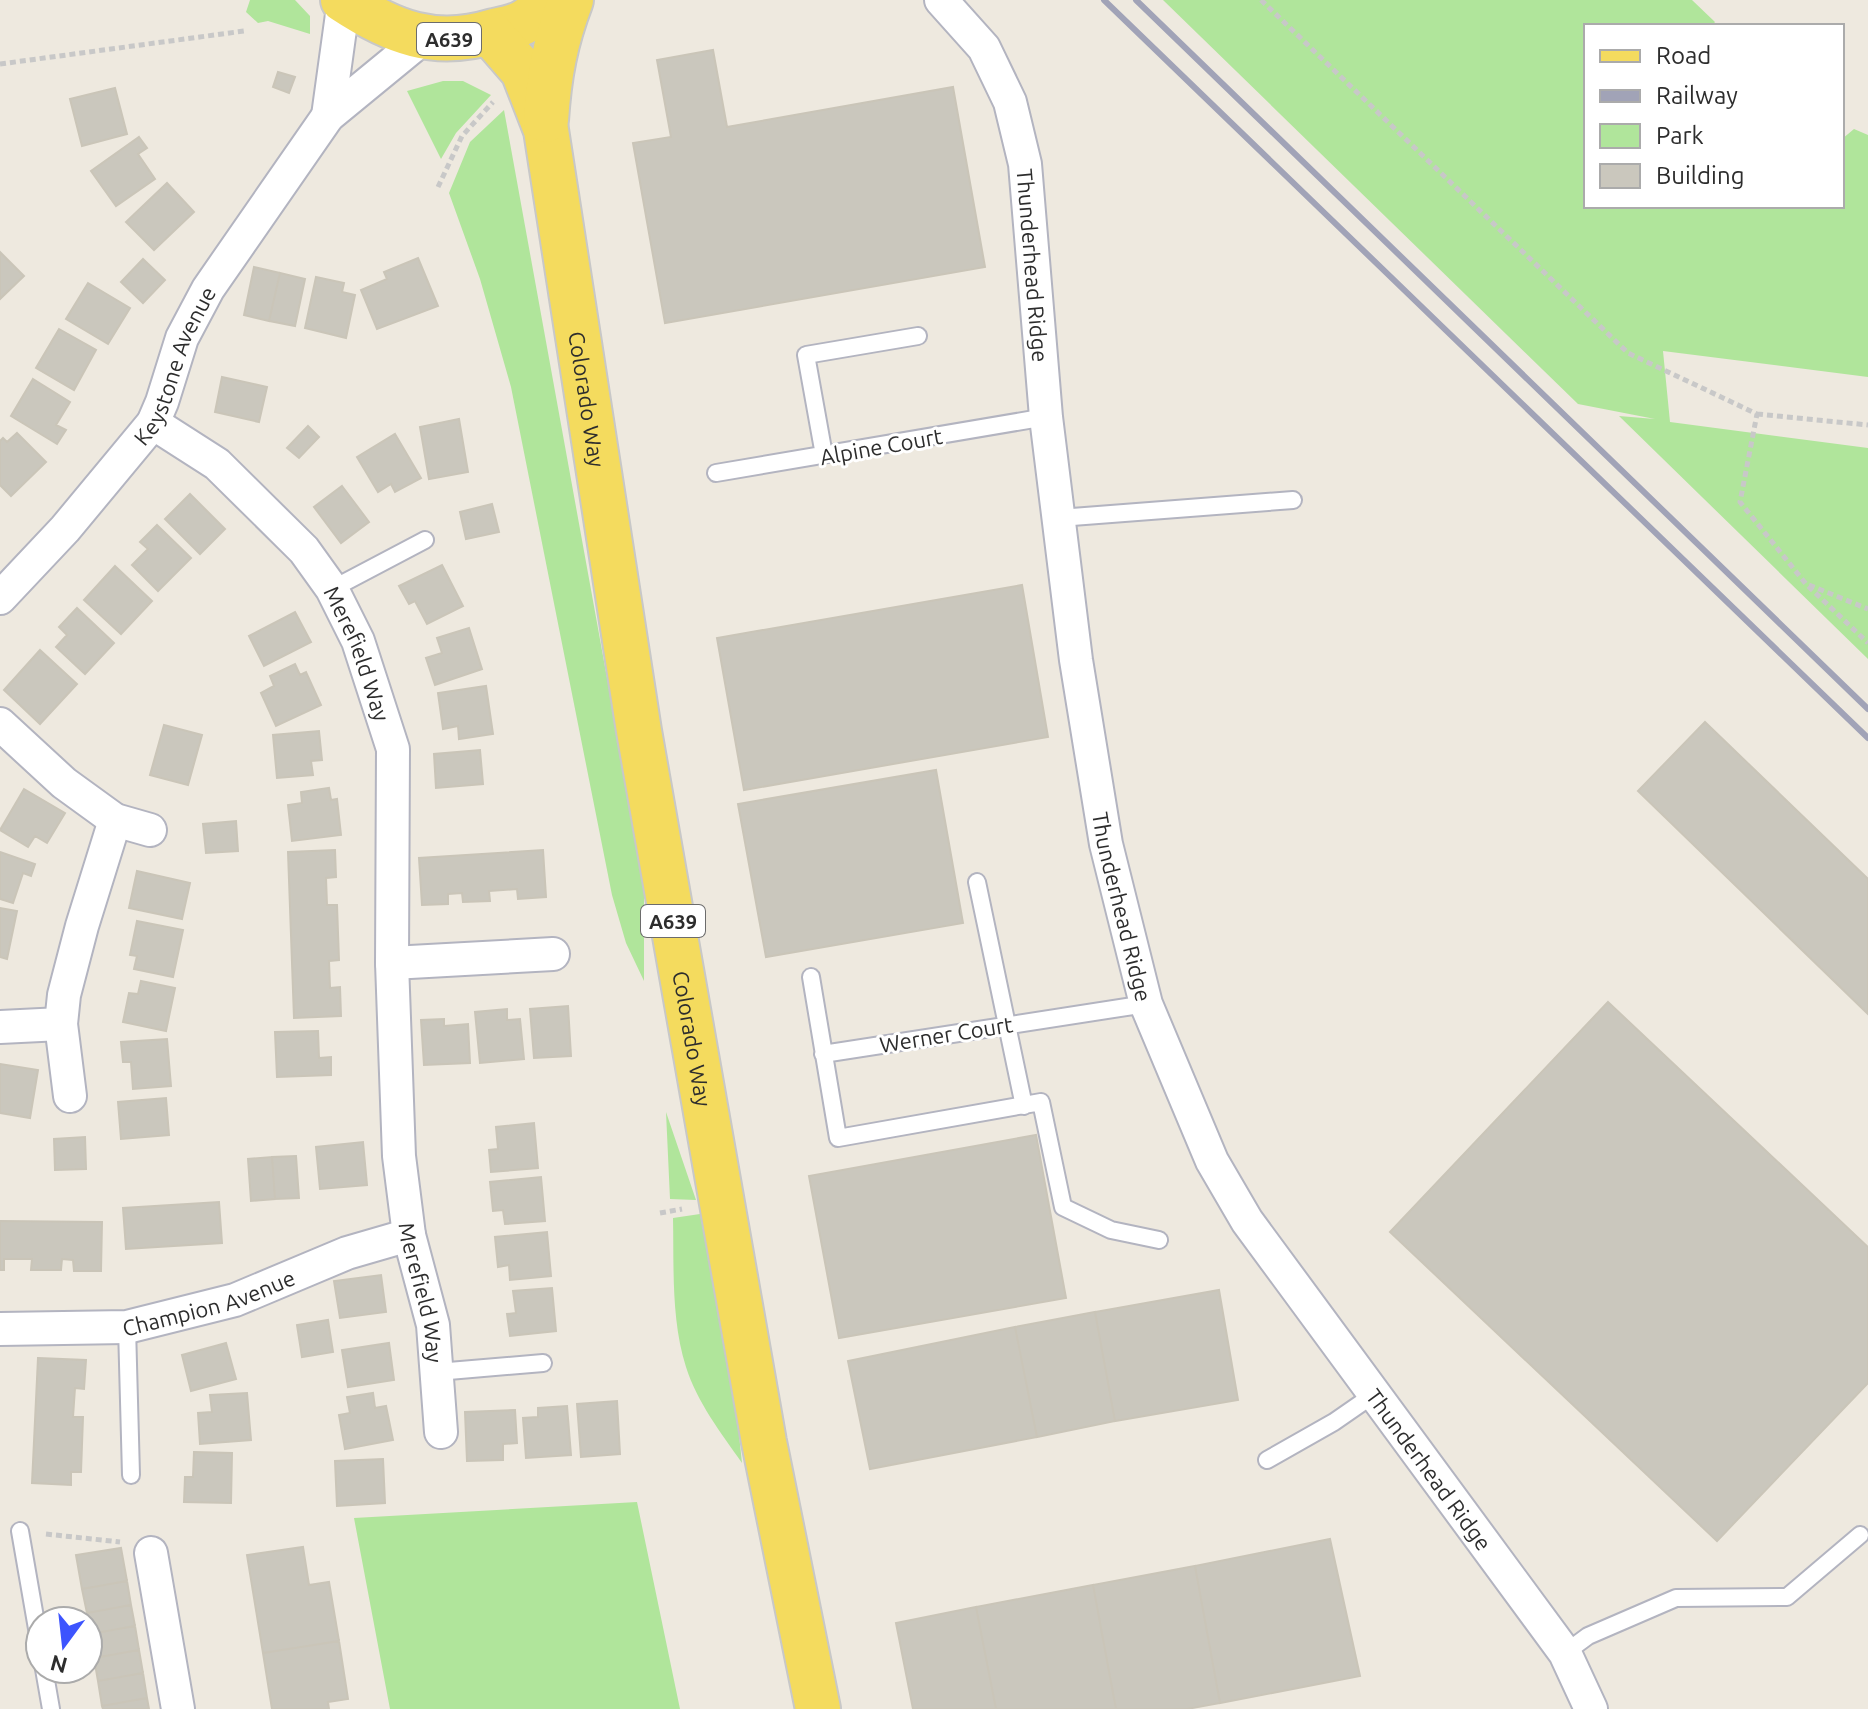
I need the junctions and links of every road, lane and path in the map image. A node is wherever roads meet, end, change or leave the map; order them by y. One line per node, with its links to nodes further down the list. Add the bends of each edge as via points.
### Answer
1 (344, 0): 8 (main road, A639, via 383,26); 11 (street, Keystone Avenue)
2 (554, 0): 7 (main road, A639, via 522,23)
3 (571, 0): 12 (main road, Colorado Way / A639, via 549,74)
4 (941, 0): 16 (street, Thunderhead Ridge, via 984,48 1010,102 1025,164)
5 (1261, 0): 15 (path, via 1628,353)
6 (244, 31): 9 (path)
7 (490, 33): 8 (main road, A639, via 470,39); 10 (main road, Colorado Way / A639)
8 (423, 38): 11 (street, Keystone Avenue)
9 (0, 64)
10 (523, 71): 12 (main road, Colorado Way / A639); 13 (path, via 462,136)
11 (328, 116): 17 (street, Keystone Avenue, via 208,289 182,338)
12 (546, 130): 61 (main road, Colorado Way / A639, via 639,731 764,1442)
13 (438, 187)
14 (918, 336): 19 (lane, via 806,355)
15 (1757, 414): 18 (path); 24 (path, via 1740,502)
16 (1046, 417): 19 (lane, Alpine Court); 22 (street, Thunderhead Ridge)
17 (153, 423): 25 (street, Merefield Way, via 217,464 304,550); 26 (street, Keystone Avenue)
18 (1868, 425)
19 (824, 455): 20 (lane, Alpine Court)
20 (716, 473)
21 (1293, 500): 22 (lane)
22 (1059, 518): 36 (street, Thunderhead Ridge, via 1106,844)
23 (425, 540): 25 (lane)
24 (1806, 584): 27 (path); 28 (path)
25 (332, 589): 34 (street, Merefield Way, via 358,641 393,749)
26 (0, 598)
27 (1868, 609)
28 (1868, 643)
29 (0, 724): 30 (street, via 64,783)
30 (115, 820): 31 (street); 37 (street, via 82,926)
31 (150, 830)
32 (977, 882): 38 (lane)
33 (553, 954): 34 (street)
34 (392, 963): 43 (street, Merefield Way, via 399,1156)
35 (811, 977): 40 (lane)
36 (1146, 1004): 38 (lane, Werner Court); 49 (street, Thunderhead Ridge, via 1212,1161 1240,1209)
37 (61, 1024): 39 (street); 41 (street)
38 (1007, 1024): 40 (lane, Werner Court); 42 (lane)
39 (0, 1027)
40 (823, 1054): 42 (lane, via 838,1138)
41 (70, 1096)
42 (1024, 1106): 44 (lane, via 1041,1102 1063,1207 1111,1230)
43 (409, 1235): 45 (street, Champion Avenue, via 347,1253 235,1300); 48 (street, Merefield Way, via 433,1325)
44 (1159, 1240)
45 (127, 1327): 46 (street, Champion Avenue); 52 (lane)
46 (0, 1329)
47 (543, 1363): 48 (lane)
48 (437, 1372): 50 (street, Merefield Way)
49 (1373, 1395): 51 (lane); 57 (street, Thunderhead Ridge)
50 (441, 1432)
51 (1267, 1460)
52 (131, 1475)
53 (20, 1531): 55 (path, via 128,1543); 56 (lane)
54 (1860, 1535): 57 (lane, via 1787,1597 1676,1598 1588,1636)
55 (151, 1553): 60 (street)
56 (33, 1605)
57 (1565, 1653): 62 (street, Thunderhead Ridge)
58 (47, 1685): 59 (lane)
59 (51, 1709)
60 (178, 1709)
61 (818, 1709)
62 (1591, 1709)

